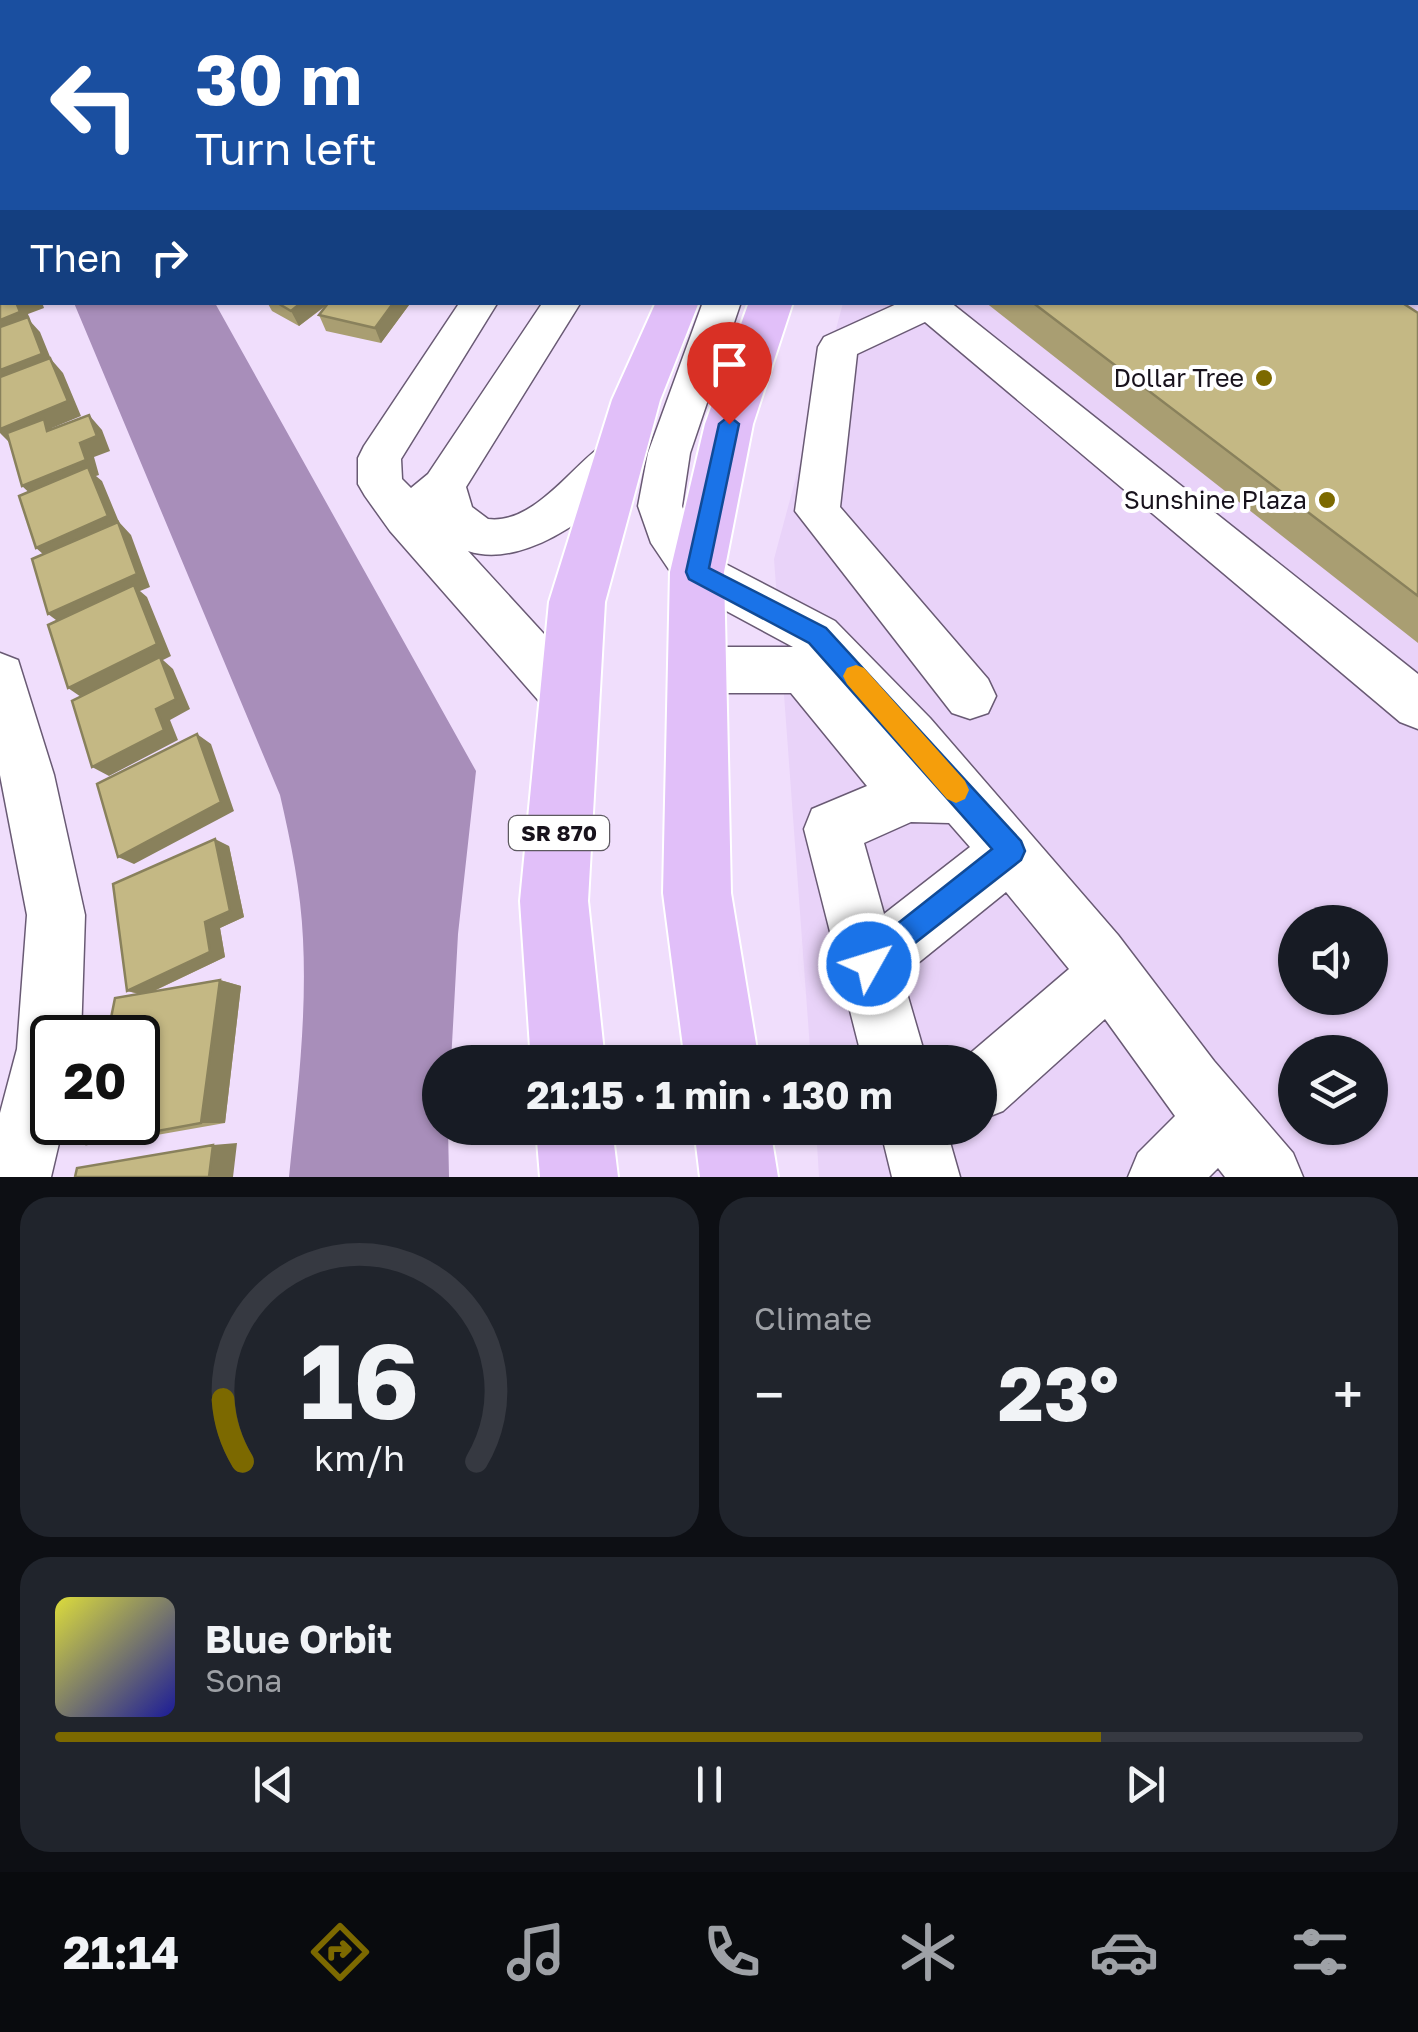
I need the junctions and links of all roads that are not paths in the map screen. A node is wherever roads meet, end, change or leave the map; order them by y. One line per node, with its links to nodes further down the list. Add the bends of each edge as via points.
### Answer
1 (478, 305): 10 (street, via 379,458 380,484)
2 (561, 305): 9 (street)
3 (677, 305): 8 (highway, SR 870)
4 (721, 305): 11 (street, via 670,454 660,506 667,530)
5 (770, 305): 11 (highway, via 729,424)
6 (924, 305): 14 (street, via 838,347 816,511)
7 (927, 305): 16 (street)
8 (620, 455): 9 (street, via 545,524 496,538 473,534 455,520); 15 (highway, SR 870, via 577,602)
9 (444, 486): 10 (street)
10 (406, 518): 15 (street)
11 (697, 572): 12 (highway); 18 (street, via 812,631 911,735)
12 (697, 670): 18 (street, via 803,670); 23 (highway, via 697,893)
13 (0, 676): 17 (street)
14 (970, 696)
15 (570, 700): 22 (highway, SR 870, via 554,900)
16 (1418, 705)
17 (13, 782): 29 (street, via 56,915 48,1049)
18 (935, 796): 19 (street); 20 (street, via 832,829)
19 (1011, 851): 20 (street); 21 (street)
20 (869, 964): 24 (street)
21 (1110, 973): 25 (street); 26 (street)
22 (567, 1045)
23 (719, 1045)
24 (890, 1045)
25 (997, 1073)
26 (1220, 1118): 32 (street); 33 (street)
27 (575, 1145): 30 (highway)
28 (734, 1145): 31 (highway)
29 (17, 1177)
30 (578, 1177)
31 (739, 1177)
32 (1162, 1177)
33 (1269, 1177)

